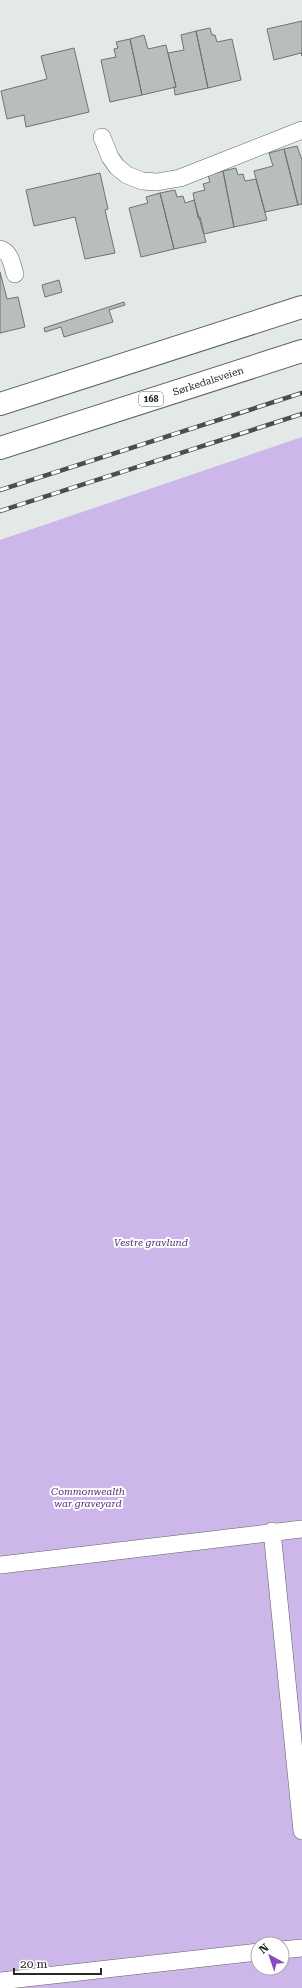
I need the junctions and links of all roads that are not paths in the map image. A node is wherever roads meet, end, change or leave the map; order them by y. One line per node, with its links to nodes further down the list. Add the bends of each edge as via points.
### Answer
1 (302, 130): 2 (lane, via 180,178 157,182 142,182 117,167)
2 (102, 137)
3 (0, 249): 4 (lane, via 9,256)
4 (14, 274)
5 (302, 307): 7 (main road)
6 (302, 351): 8 (main road, Sørkedalsveien / 168)
7 (0, 404)
8 (0, 448)
9 (302, 1529): 10 (lane)
10 (272, 1532): 11 (lane); 12 (lane)
11 (0, 1565)
12 (302, 1832)
13 (302, 1948): 14 (lane)
14 (290, 1949)
15 (250, 1953): 16 (lane)
16 (0, 1981)

